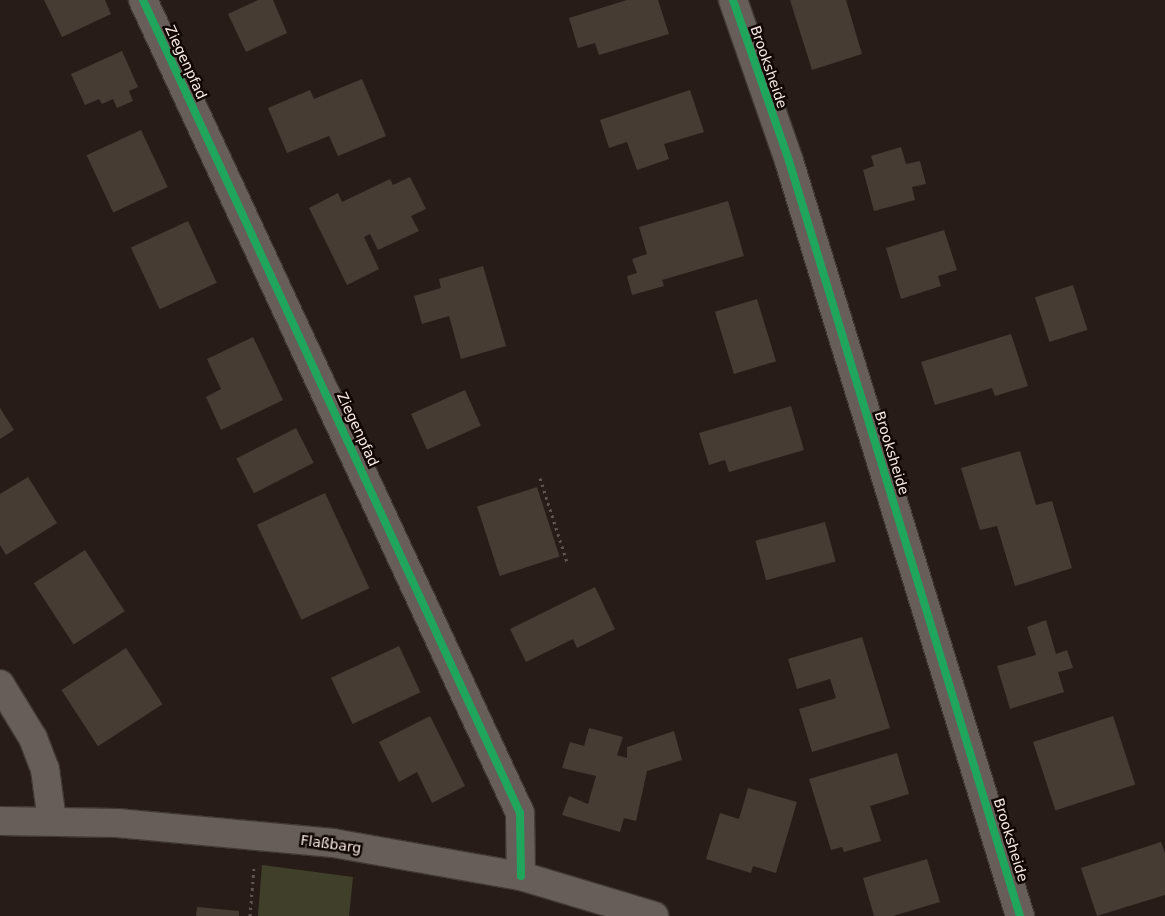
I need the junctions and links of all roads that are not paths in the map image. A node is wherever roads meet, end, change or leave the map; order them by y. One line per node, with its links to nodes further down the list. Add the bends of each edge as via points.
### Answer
1 (143, 0): 6 (street, Ziegenpfad, via 520,813)
2 (733, 0): 8 (street, Brooksheide, via 789,161)
3 (0, 684): 5 (street, via 33,738 45,770)
4 (0, 821): 5 (street, Flaßbarg)
5 (52, 821): 6 (street, Flaßbarg, via 154,826 333,843)
6 (521, 876): 7 (street, Flaßbarg)
7 (654, 916)
8 (1020, 916)

